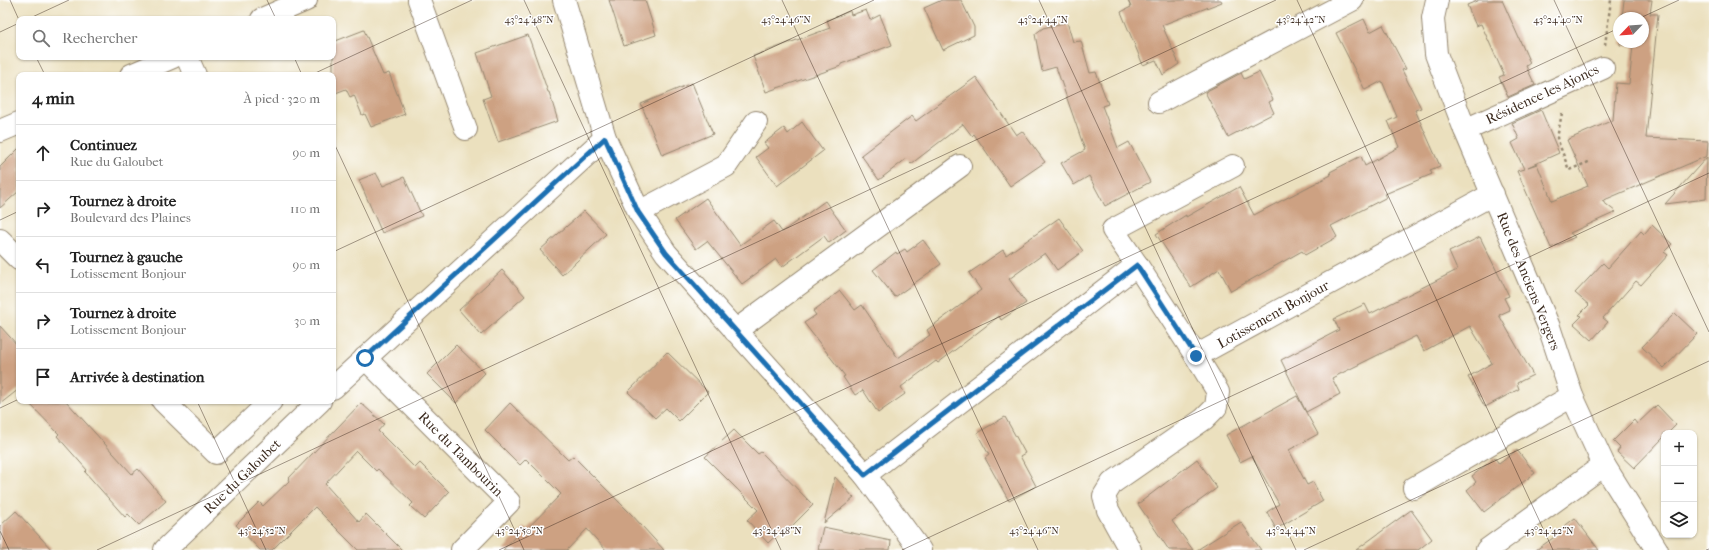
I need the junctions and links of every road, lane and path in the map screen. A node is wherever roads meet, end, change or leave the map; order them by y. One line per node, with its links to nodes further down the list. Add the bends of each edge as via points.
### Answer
1 (306, 0): 7 (street)
2 (418, 0): 17 (street)
3 (564, 0): 20 (street)
4 (1352, 0): 14 (street)
5 (1437, 0): 18 (street, Rue des Anciens Vergers, via 1433,18 1436,54)
6 (1611, 0): 10 (path, Résidence les Ajoncs)
7 (269, 16)
8 (166, 60): 11 (street)
9 (188, 60): 12 (street)
10 (1603, 68): 13 (street, Résidence les Ajoncs)
11 (138, 72)
12 (194, 72)
13 (1568, 84): 18 (street, Résidence les Ajoncs); 21 (path, via 1557,138 1569,170)
14 (1159, 102)
15 (756, 122): 25 (street, via 726,166)
16 (16, 124): 19 (street)
17 (466, 129)
18 (1465, 130): 24 (street, Rue des Anciens Vergers)
19 (0, 131)
20 (605, 138): 25 (street); 31 (street)
21 (1591, 160)
22 (960, 166): 29 (street)
23 (1233, 166): 28 (street, via 1113,230)
24 (1493, 194): 30 (street, Lotissement Bonjour); 33 (street, Rue des Anciens Vergers, via 1549,326)
25 (638, 212): 29 (street, via 666,253)
26 (0, 240): 27 (street)
27 (16, 256)
28 (1137, 265): 30 (street); 38 (street)
29 (735, 330): 38 (street)
30 (1196, 356): 43 (street, via 1218,392 1216,407 1204,419 1112,482 1104,496 1108,510)
31 (365, 358): 32 (street); 41 (street, Rue du Tambourin, via 509,502)
32 (336, 382)
33 (1572, 396): 37 (street, Rue des Anciens Vergers); 39 (street)
34 (166, 404): 35 (street, via 216,453)
35 (268, 404)
36 (317, 404): 40 (street, Rue du Galoubet)
37 (1604, 465): 44 (street); 45 (street, Rue des Anciens Vergers)
38 (865, 475): 42 (street)
39 (1414, 488)
40 (165, 550)
41 (462, 550)
42 (920, 550)
43 (1130, 550)
44 (1487, 550)
45 (1657, 550)

